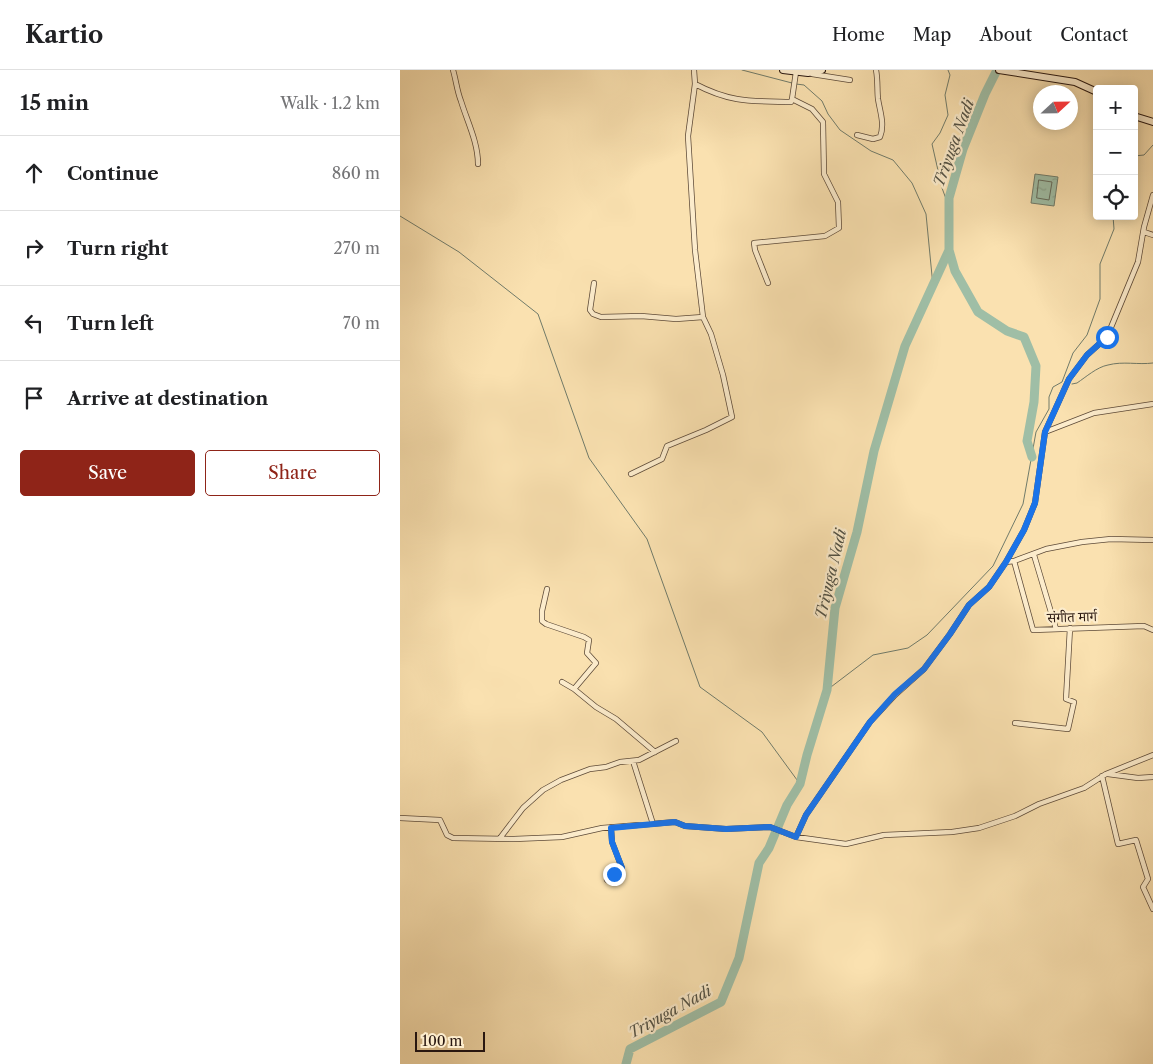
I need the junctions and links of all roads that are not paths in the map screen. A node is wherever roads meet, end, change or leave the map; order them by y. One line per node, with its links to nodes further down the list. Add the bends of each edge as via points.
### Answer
1 (453, 70): 16 (street)
2 (694, 70): 10 (street)
3 (783, 70): 7 (main road)
4 (822, 70): 8 (main road)
5 (876, 70): 15 (street, via 882,133 873,139)
6 (999, 70): 11 (main road, via 1075,82)
7 (796, 72): 8 (main road); 12 (street)
8 (808, 73): 9 (street)
9 (850, 80)
10 (695, 84): 12 (street, via 714,94 741,101 791,102); 22 (street, via 688,136 694,240)
11 (1093, 90)
12 (792, 99): 21 (street, via 812,109 823,122 824,174 838,202 839,228 825,236 754,243)
13 (1138, 117): 14 (main road)
14 (1153, 122)
15 (857, 136)
16 (478, 164)
17 (1153, 195): 18 (street)
18 (1144, 232): 19 (street); 24 (street, via 1138,262 1107,337 1087,355 1069,379)
19 (1153, 235)
20 (594, 283): 22 (street, via 590,310 593,314 676,319)
21 (768, 283)
22 (703, 317): 25 (street, via 714,342 732,417 667,446 662,459)
23 (1153, 404): 24 (street, via 1094,413)
24 (1045, 432): 29 (street, via 1035,503)
25 (631, 474)
26 (1153, 540): 27 (street, via 1082,542 1046,549)
27 (1034, 555): 28 (street); 32 (street)
28 (1014, 561): 29 (street); 32 (street, संगीत मार्ग, via 1033,630)
29 (1006, 562): 46 (street, via 989,587 969,605 924,669 870,722 806,815)
30 (547, 589): 35 (street, via 542,621 589,640 587,654 596,663)
31 (1070, 628): 32 (street, संगीत मार्ग); 33 (street, संगीत मार्ग, via 1144,626); 36 (street, via 1066,699 1074,702 1068,729)
32 (1056, 629)
33 (1153, 630)
34 (562, 682): 35 (street)
35 (574, 689): 38 (street)
36 (1015, 723)
37 (676, 740): 38 (street)
38 (655, 752): 40 (street)
39 (1153, 755): 41 (street)
40 (633, 761): 44 (street); 47 (street, via 590,769 543,790 523,808)
41 (1104, 775): 42 (street); 46 (street, via 1084,788 979,828 884,835 846,844); 49 (street, via 1118,844 1136,840 1148,879 1144,887)
42 (1153, 777)
43 (400, 818): 47 (street, via 440,820 447,835 453,838)
44 (653, 824): 45 (street); 46 (street, via 675,822 685,826 726,829 770,827)
45 (611, 828): 47 (street, via 562,837); 48 (street, via 612,842 622,868)
46 (796, 837)
47 (500, 838)
48 (607, 880)
49 (1153, 909)

